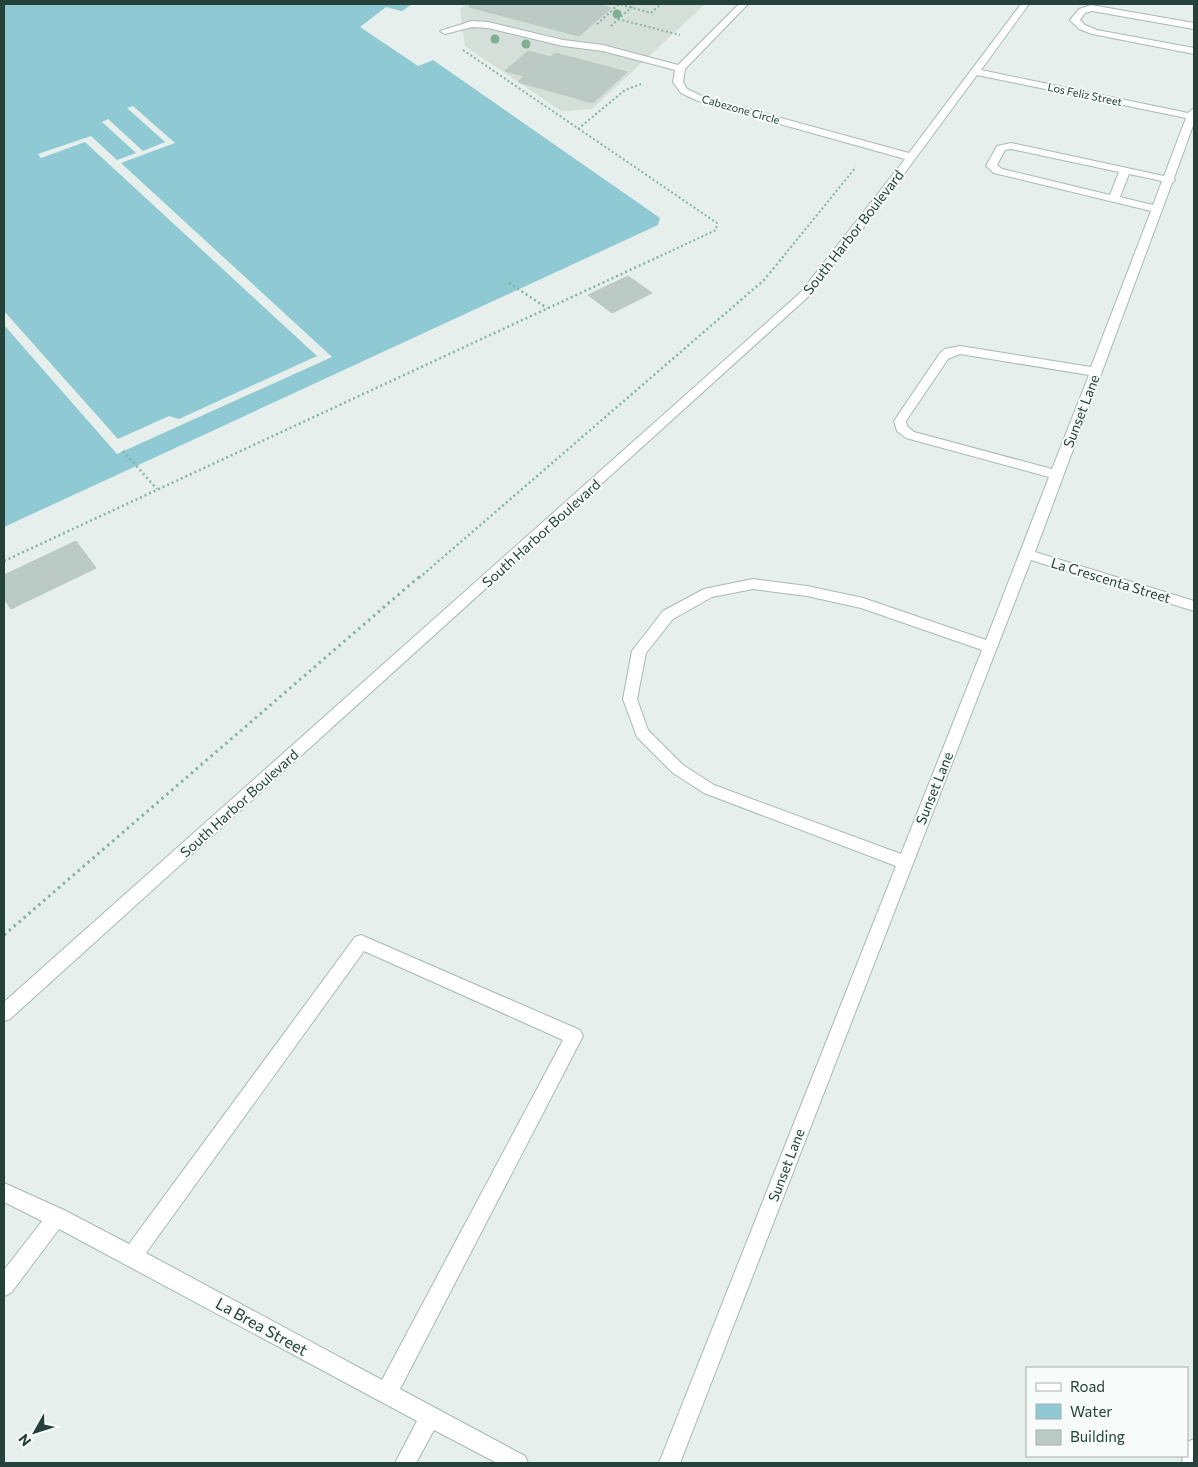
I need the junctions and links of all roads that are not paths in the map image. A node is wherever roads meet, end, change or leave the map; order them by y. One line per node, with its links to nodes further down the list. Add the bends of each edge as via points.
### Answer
1 (744, 4): 6 (street)
2 (1025, 4): 7 (street, South Harbor Boulevard)
3 (1194, 26): 5 (street, via 1091,8 1082,11 1075,20 1095,32)
4 (445, 31): 6 (street, via 472,24 488,25 575,45 603,48)
5 (1194, 51)
6 (680, 68): 9 (street, Cabezone Circle, via 678,82 684,91 701,99)
7 (976, 72): 8 (street, Los Feliz Street); 9 (street, South Harbor Boulevard)
8 (1194, 115): 11 (street, Sunset Lane)
9 (910, 157): 20 (street, South Harbor Boulevard, via 822,275 786,313)
10 (1125, 170): 11 (street); 12 (street); 12 (street, via 1005,146 991,166 998,172)
11 (1170, 180): 13 (street, Sunset Lane)
12 (1114, 199): 13 (street)
13 (1158, 209): 14 (street, Sunset Lane)
14 (1096, 372): 15 (street, Sunset Lane); 15 (street, via 960,350 949,352 900,421 901,428 910,435)
15 (1057, 475): 16 (street, Sunset Lane)
16 (1027, 554): 17 (street, La Crescenta Street); 18 (street, Sunset Lane)
17 (1194, 606)
18 (990, 647): 19 (street, Sunset Lane); 19 (street, via 863,603 753,584 709,593 668,615 639,650 630,699 642,733 678,769 709,790)
19 (905, 862): 30 (street, Sunset Lane)
20 (4, 1013)
21 (4, 1192): 22 (street, La Brea Street)
22 (56, 1217): 23 (street, La Brea Street); 24 (street)
23 (133, 1255): 25 (street, La Brea Street); 25 (street, via 361,942 574,1036)
24 (4, 1286)
25 (386, 1394): 26 (street, La Brea Street)
26 (430, 1417): 28 (street); 29 (street, La Brea Street)
27 (1194, 1449): 31 (street)
28 (405, 1463)
29 (518, 1463)
30 (669, 1463)
31 (1192, 1463)

